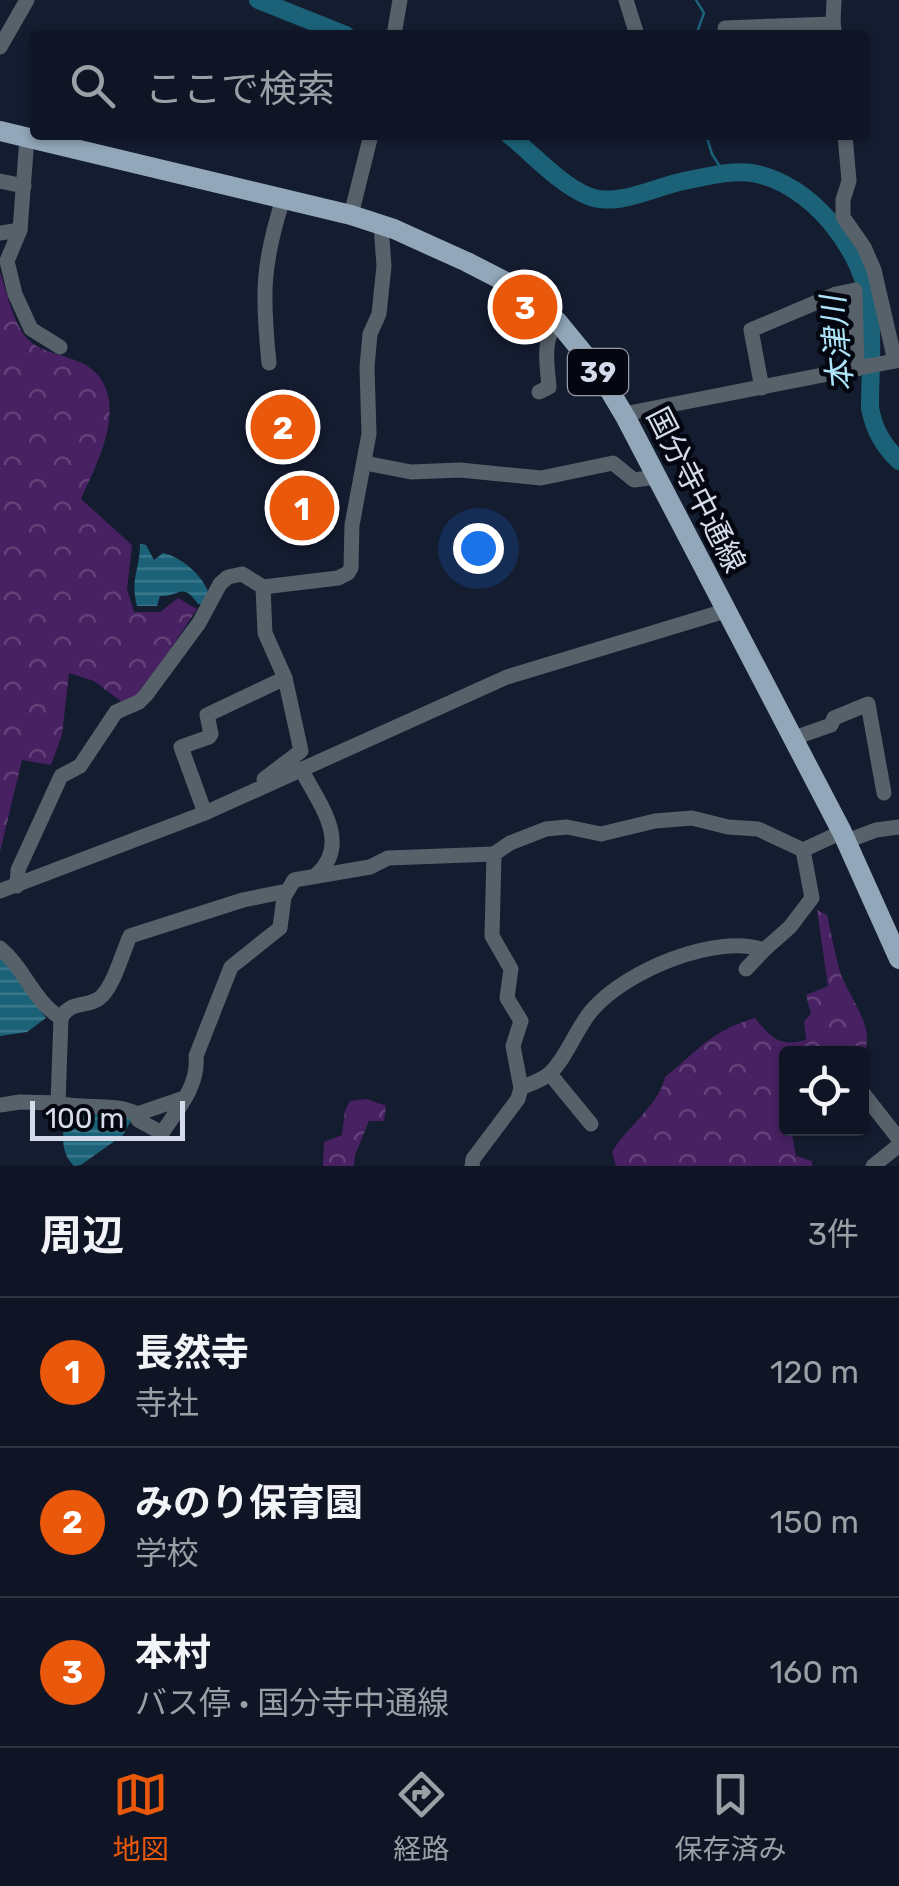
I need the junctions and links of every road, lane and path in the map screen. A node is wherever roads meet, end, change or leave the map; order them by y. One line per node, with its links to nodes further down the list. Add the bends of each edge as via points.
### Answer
1 (27, 0): 9 (street)
2 (400, 0): 6 (street)
3 (626, 0): 7 (street)
4 (834, 0): 8 (street)
5 (725, 28): 8 (street)
6 (395, 30)
7 (635, 30)
8 (834, 30)
9 (0, 47)
10 (0, 131): 11 (main road, 国分寺中通線 / 39)
11 (27, 138): 12 (main road, 国分寺中通線 / 39); 17 (street)
12 (30, 139)
13 (35, 140): 18 (main road, 国分寺中通線 / 39)
14 (370, 140): 19 (street)
15 (845, 140): 25 (street, via 850,181 844,218 874,270)
16 (0, 181): 17 (street)
17 (24, 186): 21 (street)
18 (284, 199): 19 (main road, 国分寺中通線 / 39); 26 (street, via 262,296)
19 (351, 215): 20 (main road, 国分寺中通線 / 39)
20 (381, 225): 23 (main road, 国分寺中通線 / 39, via 510,284); 31 (street, via 384,266 370,334)
21 (20, 230): 22 (street); 24 (street, via 6,260 14,294 31,328)
22 (0, 233)
23 (557, 321): 29 (street, via 546,346 549,387); 30 (main road, 国分寺中通線 / 39)
24 (60, 347)
25 (892, 361): 27 (street)
26 (270, 363)
27 (859, 368): 28 (street); 28 (street, via 855,290 751,330)
28 (762, 388): 30 (street)
29 (539, 392)
30 (624, 414): 32 (main road, 国分寺中通線 / 39)
31 (364, 463): 32 (street, via 411,472 542,478 613,463 634,480); 33 (street, via 348,573)
32 (656, 477): 34 (main road, 国分寺中通線 / 39)
33 (263, 588): 35 (street, via 266,633); 46 (street, via 242,574 220,584 146,694 116,712 80,766 61,776)
34 (725, 611): 36 (main road, 国分寺中通線 / 39); 37 (street, via 506,677)
35 (285, 678): 38 (street, via 300,751); 40 (street, via 207,715 209,737 181,747)
36 (794, 738): 39 (street, via 868,704); 42 (main road, 国分寺中通線 / 39)
37 (301, 769): 38 (street); 45 (street, via 332,836 334,853)
38 (257, 789): 40 (street)
39 (884, 793)
40 (205, 813): 46 (street)
41 (899, 827): 42 (street)
42 (844, 836): 43 (street); 50 (main road, 国分寺中通線 / 39)
43 (803, 850): 44 (street, via 758,829 692,818 601,834 546,828); 49 (street, via 812,898)
44 (494, 854): 45 (street, via 403,856); 54 (street, via 492,936 511,969 508,998 522,1020 513,1046)
45 (317, 874): 47 (street, via 294,880)
46 (8, 888)
47 (288, 891): 52 (street, via 130,936 105,993 74,1004); 55 (street, via 280,928 231,967 196,1056 198,1071)
48 (0, 948): 52 (street, via 42,1007)
49 (764, 950): 51 (street); 53 (street, via 748,944 686,954 612,992 593,1008)
50 (899, 959)
51 (746, 969)
52 (61, 1018): 57 (street)
53 (550, 1074): 54 (street); 60 (street)
54 (521, 1088): 62 (street)
55 (181, 1099): 59 (street); 59 (street, via 162,1133)
56 (869, 1101): 61 (street)
57 (58, 1103): 58 (street); 59 (street)
58 (0, 1105)
59 (137, 1114)
60 (591, 1124)
61 (899, 1142): 63 (street)
62 (472, 1166)
63 (874, 1166)

